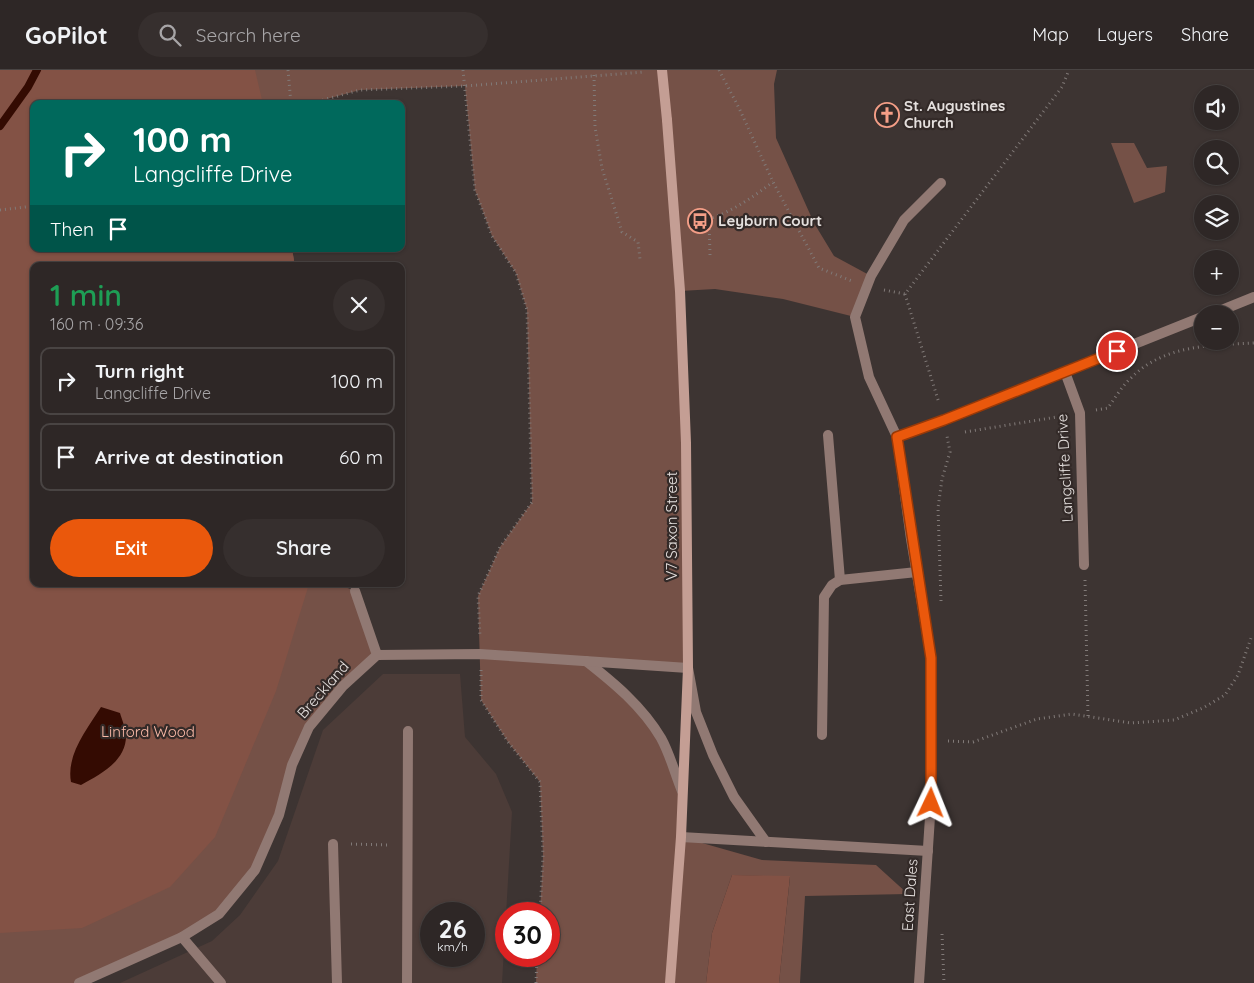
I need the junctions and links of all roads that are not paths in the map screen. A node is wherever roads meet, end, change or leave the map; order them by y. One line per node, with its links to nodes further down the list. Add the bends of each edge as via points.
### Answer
1 (657, 71): 15 (street, V7 Saxon Street, bridge, via 667,120 680,291 686,443)
2 (941, 183): 8 (street, via 904,220 866,286 855,317 869,377)
3 (1253, 300): 4 (street)
4 (1238, 305)
5 (1194, 320): 6 (street)
6 (1065, 372): 8 (street); 9 (street, Langcliffe Drive, via 1080,413)
7 (828, 435): 11 (street)
8 (897, 437): 10 (street)
9 (1084, 564)
10 (917, 572): 11 (street); 22 (street, via 931,658 932,787)
11 (840, 580): 17 (street, via 827,590 824,597)
12 (355, 591): 13 (street)
13 (377, 655): 14 (street, via 480,654); 23 (street, Breckland, via 344,686 309,727 292,765 279,816 255,870 219,914)
14 (586, 661): 15 (street); 18 (street, via 618,687 661,738)
15 (688, 668): 18 (street, V7 Saxon Street); 20 (street, via 696,712 713,755 734,796)
16 (408, 731): 27 (street)
17 (822, 735)
18 (682, 791): 19 (street, V7 Saxon Street)
19 (681, 837): 20 (street, East Dales); 28 (street, V7 Saxon Street)
20 (766, 842): 22 (street, East Dales)
21 (333, 844): 26 (street)
22 (928, 851): 29 (street, East Dales)
23 (182, 937): 24 (street, Breckland); 25 (street)
24 (80, 983)
25 (221, 983)
26 (337, 983)
27 (407, 983)
28 (670, 983)
29 (919, 983)

